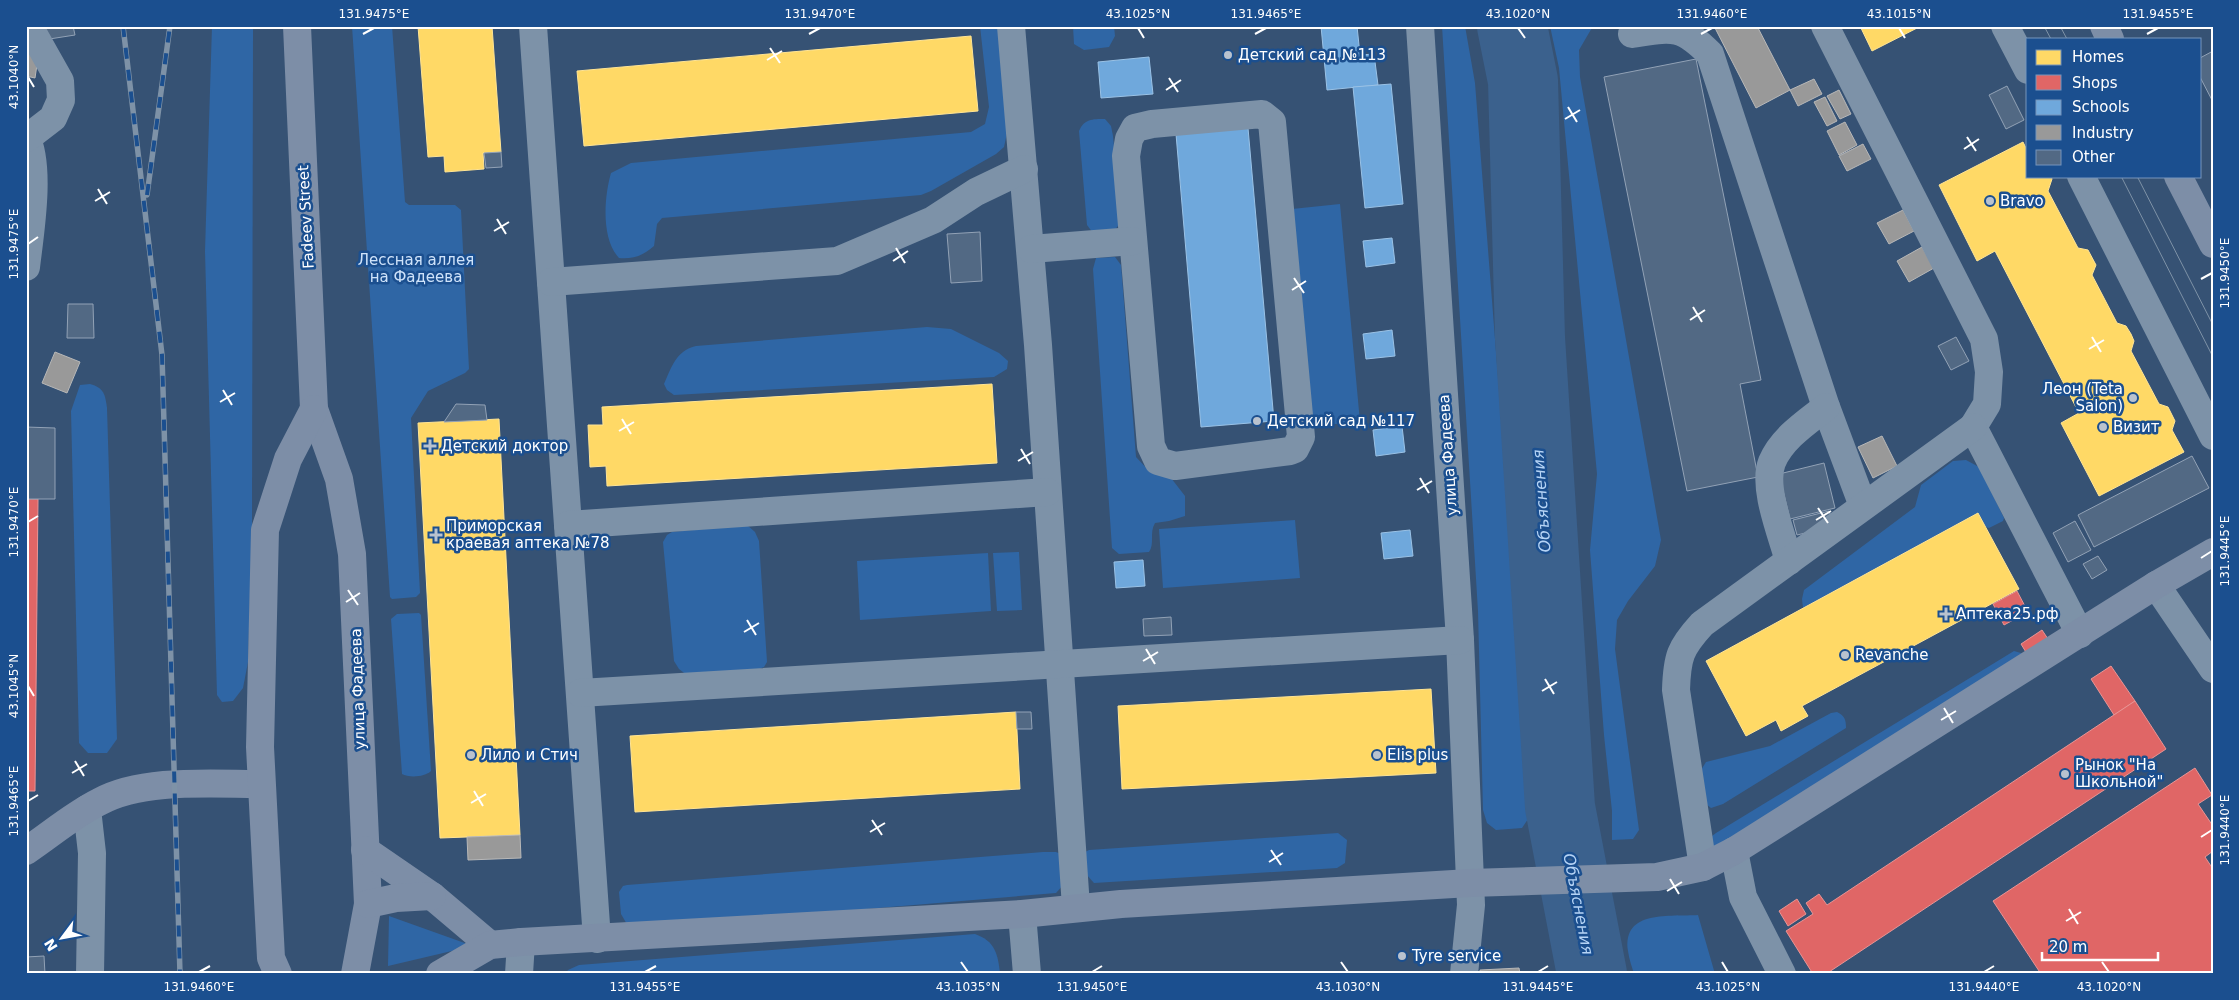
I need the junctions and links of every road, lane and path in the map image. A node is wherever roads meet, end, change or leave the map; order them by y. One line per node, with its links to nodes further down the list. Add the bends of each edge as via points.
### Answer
1 (29, 26): 12 (street, via 60,81 60,100 53,118)
2 (297, 26): 22 (main road, Fadeev Street)
3 (533, 26): 20 (street)
4 (1011, 26): 13 (street)
5 (1420, 26): 32 (street, улица Фадеева)
6 (1825, 26): 23 (street, via 1984,339 1989,372 1987,404)
7 (2005, 26): 11 (street)
8 (2104, 26): 10 (main road)
9 (1632, 34): 21 (street, via 1668,29 1692,36 1710,54)
10 (2110, 38)
11 (2026, 66)
12 (26, 138): 19 (street, via 32,151 33,176)
13 (1024, 169): 18 (street); 20 (street, via 976,192 933,220 837,261)
14 (2082, 178): 24 (street)
15 (2179, 178): 17 (main road)
16 (1133, 241): 16 (street, via 1151,446 1158,461 1176,466 1294,449 1301,436 1272,122 1262,114 1136,128 1129,139 1126,156); 18 (street)
17 (2213, 244)
18 (1031, 250): 25 (street)
19 (26, 268)
20 (551, 282): 27 (street)
21 (1826, 407): 26 (street); 29 (street, via 1792,434 1772,462 1768,480)
22 (314, 409): 36 (main road, via 288,459 264,530); 38 (main road, улица Фадеева, via 339,479 352,554)
23 (1972, 427): 26 (street); 31 (street)
24 (2213, 436)
25 (1048, 492): 27 (street); 34 (street)
26 (1863, 506): 29 (street)
27 (568, 525): 35 (street)
28 (2213, 552): 30 (main road)
29 (1789, 561): 41 (street, via 1702,624 1685,643 1676,665 1676,690)
30 (2156, 585): 31 (main road); 33 (street)
31 (2080, 634): 40 (main road)
32 (1460, 640): 34 (street); 42 (street, улица Фадеева)
33 (2209, 654)
34 (1059, 663): 35 (street); 45 (street)
35 (580, 693): 47 (street)
36 (261, 784): 37 (main road, via 158,785 115,795); 51 (main road, via 270,958)
37 (87, 809): 39 (main road); 50 (street, via 92,853)
38 (365, 850): 43 (main road); 44 (main road, улица Фадеева)
39 (26, 851)
40 (1734, 851): 41 (main road); 57 (street, via 1743,897)
41 (1702, 867): 42 (main road, via 1657,877)
42 (1470, 883): 45 (main road); 56 (street, улица Фадеева, via 1471,925)
43 (432, 896): 44 (main road); 49 (main road)
44 (368, 904): 52 (main road, улица Фадеева)
45 (1076, 908): 46 (main road)
46 (1022, 914): 47 (main road); 55 (street)
47 (597, 939): 48 (main road)
48 (521, 942): 49 (main road); 54 (street)
49 (490, 945): 53 (main road)
50 (90, 974)
51 (278, 974)
52 (355, 974)
53 (440, 974)
54 (519, 974)
55 (1027, 974)
56 (1464, 974)
57 (1782, 974)

